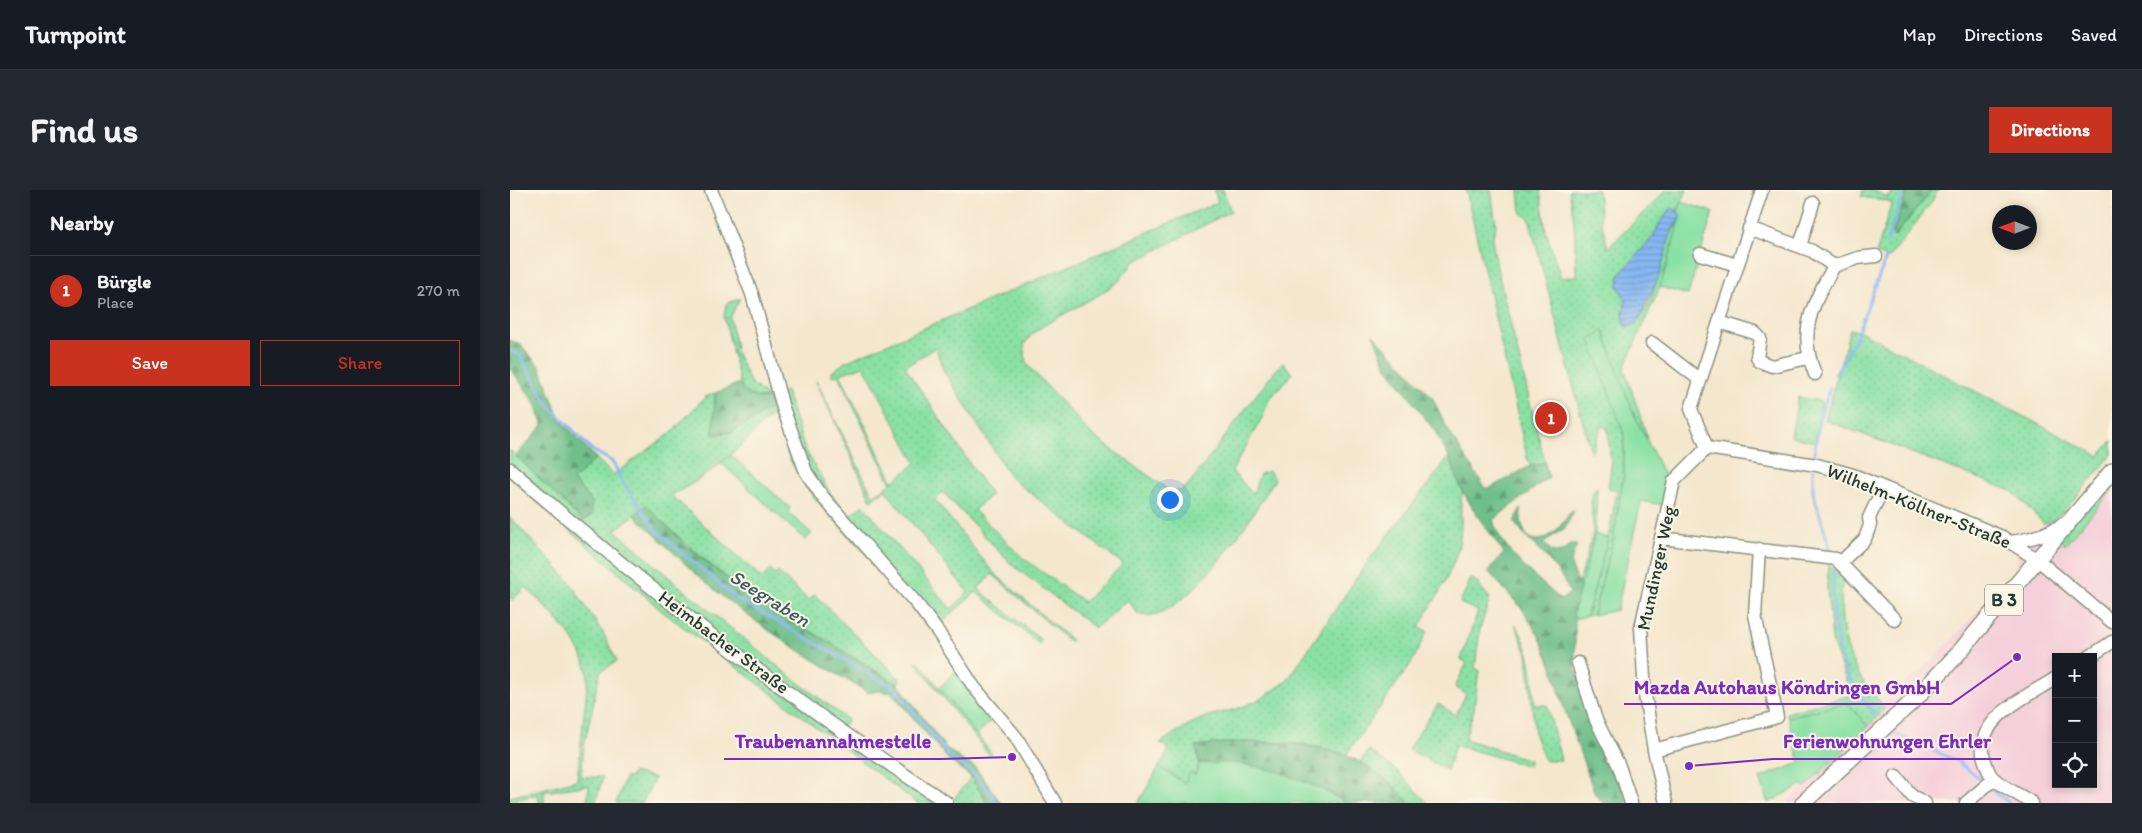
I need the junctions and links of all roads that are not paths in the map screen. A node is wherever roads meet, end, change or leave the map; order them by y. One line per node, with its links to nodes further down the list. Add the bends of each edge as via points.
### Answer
1 (711, 190): 35 (street, via 752,294 783,408 806,472 822,496 917,604 974,687 1016,737)
2 (1762, 190): 4 (street)
3 (1813, 203): 5 (street)
4 (1749, 228): 5 (street); 8 (street)
5 (1800, 246): 9 (street)
6 (1700, 254): 8 (street)
7 (1876, 256): 9 (street)
8 (1737, 265): 10 (street)
9 (1834, 266): 12 (street, via 1812,307 1806,340)
10 (1719, 322): 12 (street, via 1755,333 1760,338 1759,361 1772,366); 14 (street)
11 (1652, 343): 14 (street)
12 (1808, 358): 13 (street)
13 (1815, 374)
14 (1700, 380): 15 (street, via 1690,409)
15 (1707, 448): 18 (street, Wilhelm-Köllner-Straße, via 1817,465 1853,474); 20 (street, Mundinger Weg, via 1674,481)
16 (510, 469): 34 (street, Heimbacher Straße, via 585,535 749,663)
17 (2112, 471): 19 (main road, B 3)
18 (1882, 488): 21 (street, Wilhelm-Köllner-Straße); 24 (street, via 1869,518 1865,539)
19 (2073, 518): 21 (street, via 2048,534); 23 (main road, B 3)
20 (1661, 538): 22 (street); 31 (street, Mundinger Weg, via 1641,626)
21 (2011, 542): 23 (street, Wilhelm-Köllner-Straße)
22 (1759, 549): 24 (street); 31 (street, via 1755,614 1777,716)
23 (2038, 560): 26 (street, Wilhelm-Köllner-Straße); 38 (main road, B 3, via 1934,680)
24 (1840, 562): 25 (street)
25 (1895, 620)
26 (2112, 622)
27 (2112, 642): 28 (street)
28 (2095, 653)
29 (1578, 663): 36 (street, via 1596,720 1619,766)
30 (2052, 681): 33 (street, via 2006,710 1989,726 1983,753)
31 (1654, 750): 37 (street, Mundinger Weg)
32 (1896, 776): 39 (street, via 1912,796)
33 (1994, 779): 40 (street); 41 (street)
34 (947, 803)
35 (1055, 803)
36 (1631, 803)
37 (1666, 803)
38 (1802, 803)
39 (1925, 803)
40 (1966, 803)
41 (2032, 803)

